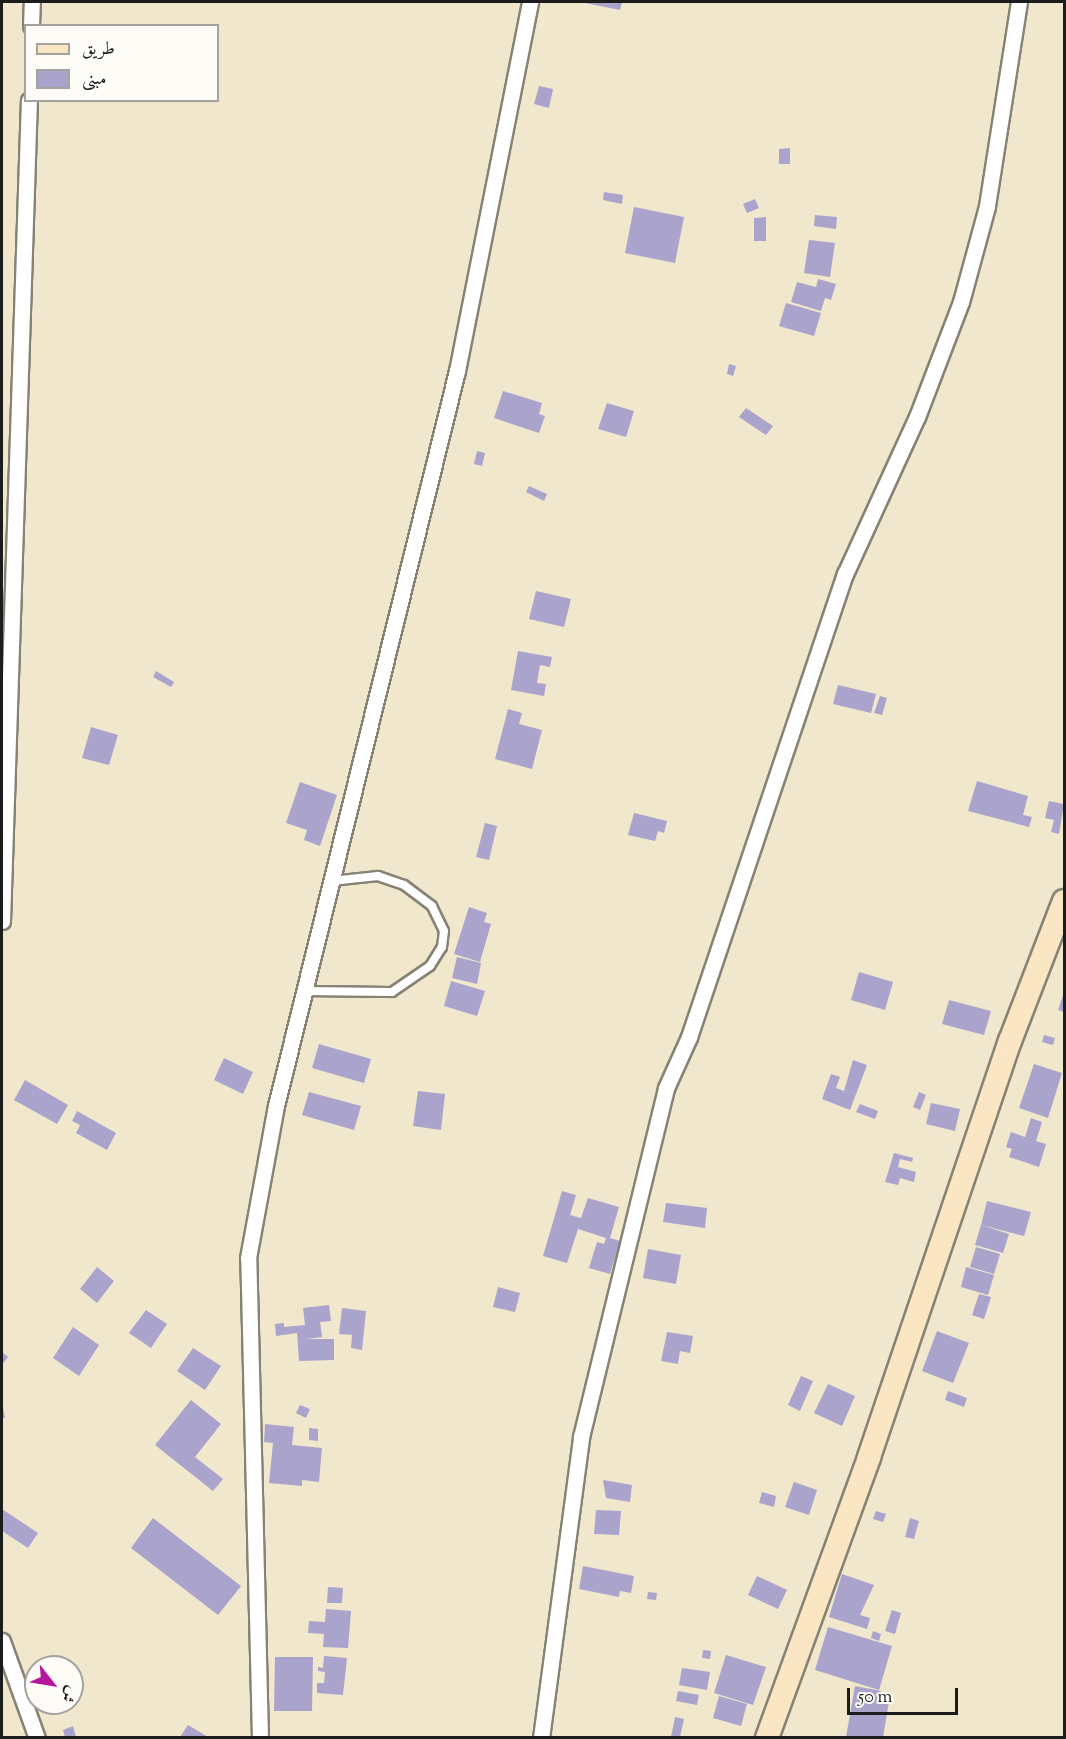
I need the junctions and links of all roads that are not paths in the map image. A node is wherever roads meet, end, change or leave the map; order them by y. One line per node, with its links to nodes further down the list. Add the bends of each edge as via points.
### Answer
1 (32, 2): 4 (street)
2 (530, 2): 6 (street, via 457,371)
3 (1019, 2): 13 (street, via 987,206 961,302 917,417 845,574 689,1037 666,1088 581,1437)
4 (32, 24)
5 (28, 102): 8 (street)
6 (329, 881): 9 (street); 9 (lane, via 378,876 404,885 432,906 444,931 442,947 430,966 392,992)
7 (1065, 901): 14 (street, via 1010,1041 869,1457)
8 (2, 921)
9 (303, 991): 12 (street, via 276,1106 248,1258)
10 (2, 1641): 11 (street)
11 (37, 1737)
12 (260, 1737)
13 (542, 1737)
14 (767, 1737)

